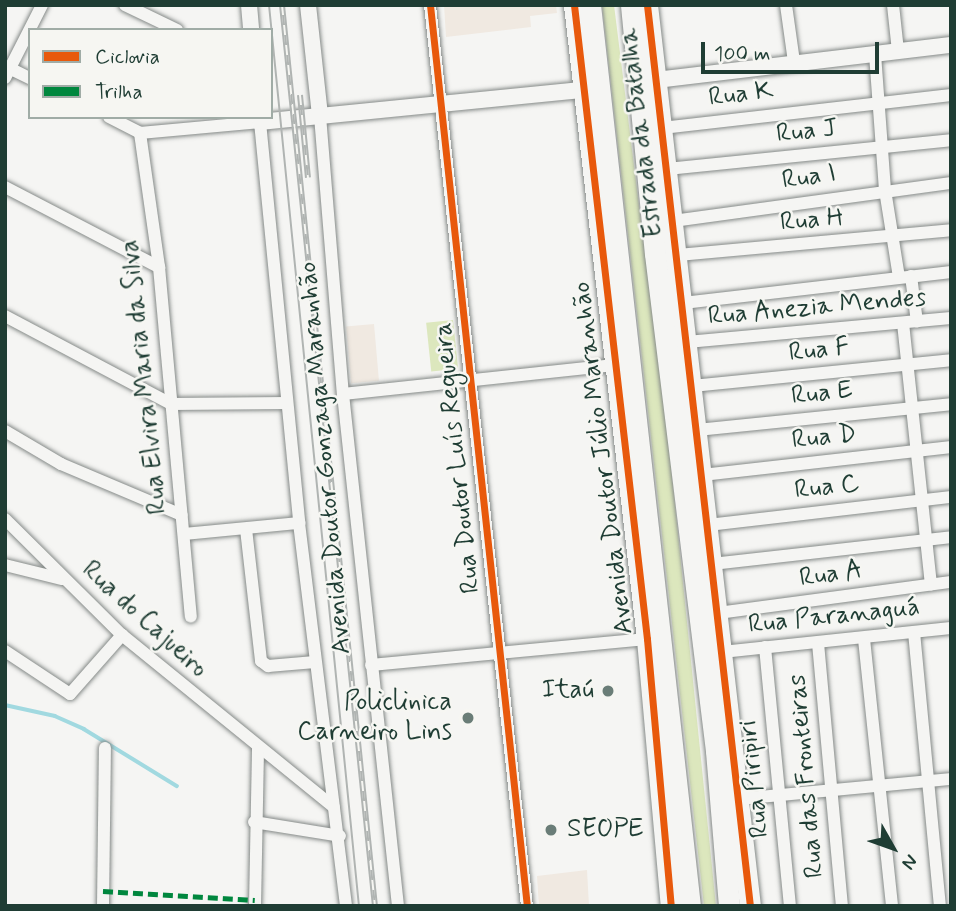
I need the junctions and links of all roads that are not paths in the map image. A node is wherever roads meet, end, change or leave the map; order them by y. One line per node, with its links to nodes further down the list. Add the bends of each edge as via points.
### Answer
1 (42, 5): 12 (street)
2 (125, 5): 13 (street)
3 (249, 5): 14 (street)
4 (308, 5): 27 (street, Avenida Doutor Gonzaga Maranhão)
5 (430, 5): 26 (street, Rua Doutor Luís Regueira)
6 (574, 5): 23 (main road, Avenida Doutor Júlio Maranhão)
7 (590, 5): 112 (main road, Avenida Doutor Júlio Maranhão)
8 (631, 5): 113 (main road)
9 (647, 5): 22 (main road, Estrada da Batalha)
10 (786, 5): 19 (street)
11 (893, 5): 17 (street)
12 (30, 28)
13 (173, 28)
14 (251, 28)
15 (28, 31): 20 (street)
16 (951, 45): 17 (street)
17 (898, 51): 18 (street)
18 (875, 54): 19 (street); 25 (street)
19 (794, 62): 22 (street)
20 (7, 71): 21 (street)
21 (28, 77)
22 (656, 80): 30 (main road, Estrada da Batalha)
23 (583, 90): 26 (street); 52 (main road, Avenida Doutor Júlio Maranhão)
24 (951, 95): 25 (street, Rua K)
25 (878, 101): 30 (street, Rua K); 33 (street)
26 (441, 103): 27 (street); 54 (street, Rua Doutor Luís Regueira)
27 (320, 116): 29 (street); 56 (street, Avenida Doutor Gonzaga Maranhão)
28 (113, 119): 31 (street)
29 (260, 120): 31 (street); 57 (street, Avenida Doutor Gonzaga Maranhão)
30 (662, 128): 34 (main road, Estrada da Batalha)
31 (140, 133): 42 (street, Rua Elvira Maria da Silva)
32 (951, 140): 33 (street, Rua J)
33 (882, 147): 34 (street, Rua J); 37 (street)
34 (667, 169): 38 (main road, Estrada da Batalha)
35 (951, 183): 37 (street, Rua I)
36 (5, 187): 42 (street)
37 (885, 190): 38 (street, Rua I); 40 (street)
38 (673, 221): 41 (main road, Estrada da Batalha)
39 (951, 230): 40 (street, Rua H)
40 (893, 237): 41 (street, Rua H); 44 (street)
41 (678, 255): 45 (main road)
42 (159, 267): 58 (street, Rua Elvira Maria da Silva)
43 (951, 272): 44 (street)
44 (905, 276): 45 (street); 48 (street)
45 (683, 303): 50 (main road)
46 (5, 316): 58 (street)
47 (951, 318): 48 (street, Rua Anezia Mendes)
48 (917, 322): 49 (street, Rua Anezia Mendes)
49 (903, 323): 50 (street, Rua Anezia Mendes); 53 (street)
50 (687, 342): 55 (main road)
51 (951, 360): 53 (street, Rua F)
52 (614, 365): 54 (street); 86 (main road, Avenida Doutor Júlio Maranhão)
53 (906, 365): 55 (street, Rua F); 60 (street)
54 (472, 380): 56 (street); 92 (street, Rua Doutor Luís Regueira)
55 (692, 386): 61 (main road)
56 (343, 394): 94 (street, Avenida Doutor Gonzaga Maranhão)
57 (288, 403): 58 (street); 70 (street, Avenida Doutor Gonzaga Maranhão)
58 (171, 404): 68 (street, Rua Elvira Maria da Silva)
59 (951, 404): 60 (street, Rua E)
60 (909, 409): 61 (street, Rua E); 64 (street)
61 (697, 430): 65 (main road)
62 (5, 431): 68 (street, via 61,464)
63 (951, 447): 64 (street, Rua D)
64 (915, 451): 65 (street, Rua D); 67 (street)
65 (702, 475): 71 (main road)
66 (951, 497): 67 (street, Rua C)
67 (920, 501): 71 (street, Rua C); 75 (street)
68 (182, 515): 73 (street, Rua Elvira Maria da Silva)
69 (5, 519): 78 (street, Rua do Cajueiro)
70 (299, 523): 72 (street); 93 (street, Avenida Doutor Gonzaga Maranhão)
71 (708, 525): 76 (main road)
72 (246, 529): 73 (street); 93 (street, via 261,661 268,666)
73 (184, 534): 82 (street, Rua Elvira Maria da Silva)
74 (951, 537): 75 (street)
75 (925, 539): 76 (street); 80 (street)
76 (712, 564): 81 (main road)
77 (5, 565): 78 (street)
78 (62, 579): 85 (street, Rua do Cajueiro)
79 (951, 582): 80 (street, Rua A)
80 (931, 585): 81 (street, Rua A)
81 (718, 613): 91 (main road)
82 (191, 617)
83 (951, 628): 84 (street, Rua Paranaguá)
84 (914, 632): 87 (street, Rua Paranaguá); 98 (street)
85 (122, 635): 90 (street, via 70,694); 96 (street, Rua do Cajueiro)
86 (647, 639): 92 (street); 111 (main road, Avenida Doutor Júlio Maranhão)
87 (864, 639): 88 (street, Rua Paranaguá); 99 (street)
88 (818, 643): 89 (street, Rua Paranaguá); 100 (street, Rua das Fronteiras)
89 (765, 648): 91 (street, Rua Paranaguá); 101 (street, Rua Piripiri)
90 (5, 651)
91 (722, 652): 102 (main road)
92 (499, 654): 94 (street); 110 (street, Rua Doutor Luís Regueira)
93 (315, 662): 103 (street, Avenida Doutor Gonzaga Maranhão)
94 (371, 665): 109 (street, Avenida Doutor Gonzaga Maranhão)
95 (105, 748): 106 (street)
96 (258, 748): 103 (street, Rua do Cajueiro); 104 (street)
97 (951, 779): 98 (street)
98 (929, 782): 99 (street); 118 (street)
99 (881, 786): 100 (street); 117 (street)
100 (829, 790): 101 (street); 116 (street, Rua das Fronteiras)
101 (780, 796): 102 (street); 115 (street, Rua Piripiri)
102 (739, 799): 114 (main road)
103 (334, 807): 105 (street, Avenida Doutor Gonzaga Maranhão)
104 (254, 822): 105 (street); 107 (street)
105 (340, 836): 108 (street, Avenida Doutor Gonzaga Maranhão)
106 (103, 906)
107 (255, 906)
108 (346, 906)
109 (398, 906)
110 (527, 906)
111 (671, 906)
112 (690, 906)
113 (729, 906)
114 (750, 906)
115 (790, 906)
116 (842, 906)
117 (892, 906)
118 (940, 906)

